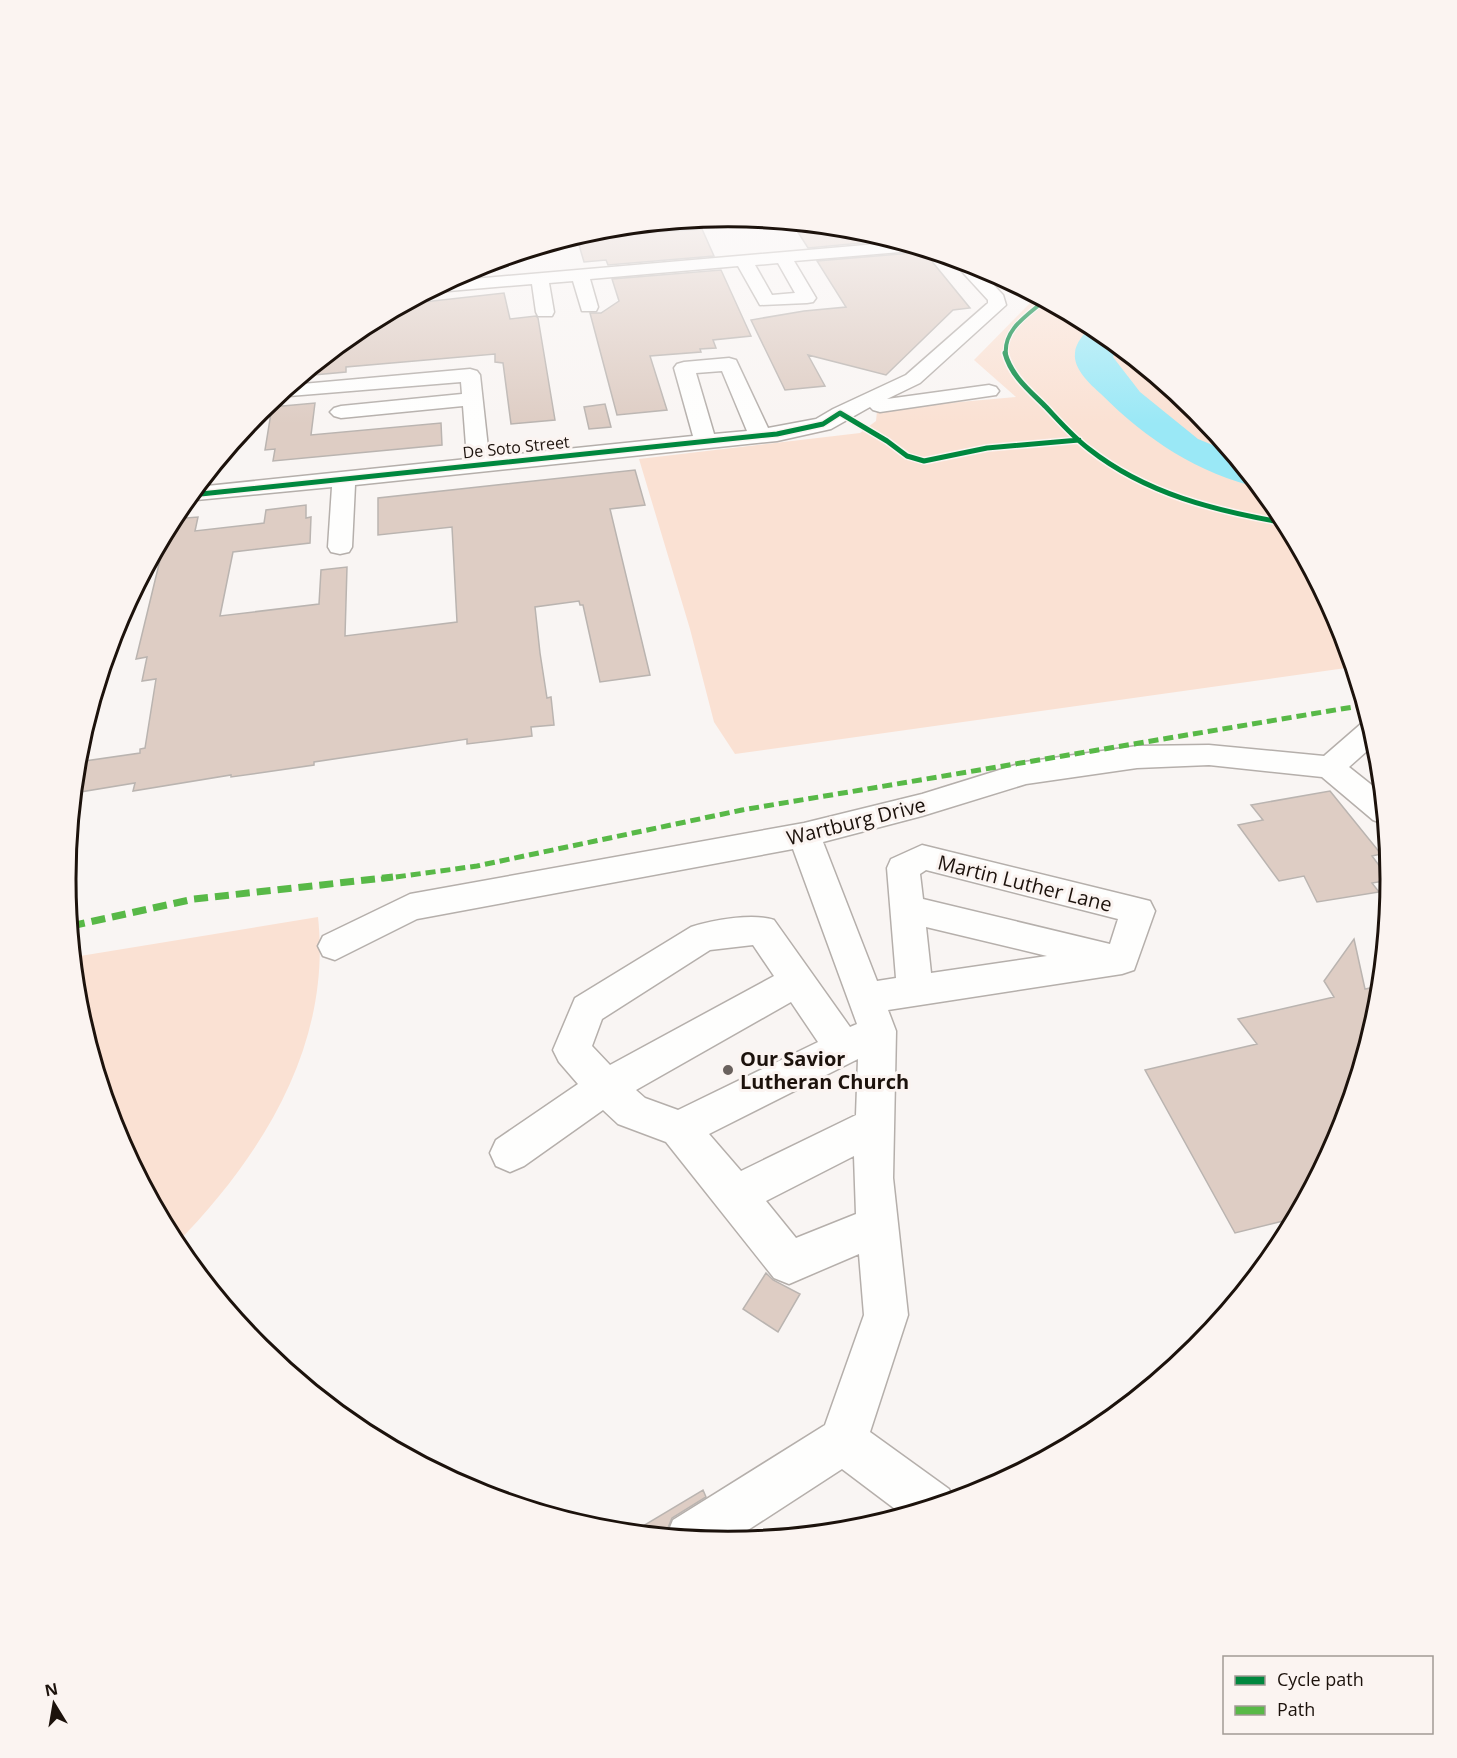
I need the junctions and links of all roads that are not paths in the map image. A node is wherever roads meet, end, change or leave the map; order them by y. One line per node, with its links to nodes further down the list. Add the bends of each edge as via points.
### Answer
1 (753, 260): 3 (street)
2 (785, 260): 3 (street, via 807,298 766,301)
3 (744, 261): 4 (street)
4 (580, 275): 6 (street); 8 (street)
5 (976, 276): 10 (street, De Soto Street, via 997,299 997,305)
6 (540, 279): 7 (street); 9 (street)
7 (460, 285)
8 (589, 307)
9 (546, 312)
10 (939, 356): 14 (street, De Soto Street, via 913,379); 14 (street, via 989,391)
11 (297, 391): 12 (street, via 470,375)
12 (472, 399): 13 (street); 17 (street)
13 (341, 412)
14 (840, 413): 15 (street, De Soto Street, via 815,427)
15 (760, 436): 16 (street, De Soto Street); 16 (street, via 729,364 684,368)
16 (706, 442): 17 (street, De Soto Street)
17 (479, 465): 18 (street, De Soto Street)
18 (344, 479): 19 (street, De Soto Street); 20 (street)
19 (208, 487)
20 (340, 548)
21 (1364, 737): 22 (street)
22 (1330, 767): 23 (street, Wartburg Drive); 24 (street); 25 (street, Wartburg Drive, via 1209,755 1137,757 1025,773)
23 (1373, 780)
24 (1376, 805)
25 (804, 835): 27 (street, Wartburg Drive, via 410,907); 31 (street)
26 (908, 909): 28 (street); 28 (street, Martin Luther Lane, via 903,868 922,857 1138,911); 30 (street, Martin Luther Lane)
27 (335, 946)
28 (1122, 960): 30 (street)
29 (797, 981): 31 (street); 32 (street); 32 (street, via 762,930 703,937 588,1009 572,1050)
30 (915, 992): 31 (street)
31 (862, 1026): 33 (street); 34 (street)
32 (605, 1088): 34 (street, via 632,1111); 35 (street)
33 (875, 1125): 36 (street); 37 (street, via 873,1179)
34 (680, 1129): 36 (street)
35 (510, 1153)
36 (735, 1195): 37 (street, via 789,1263)
37 (878, 1225): 38 (street, via 886,1315)
38 (843, 1441): 39 (street); 40 (street)
39 (924, 1500)
40 (703, 1530)

